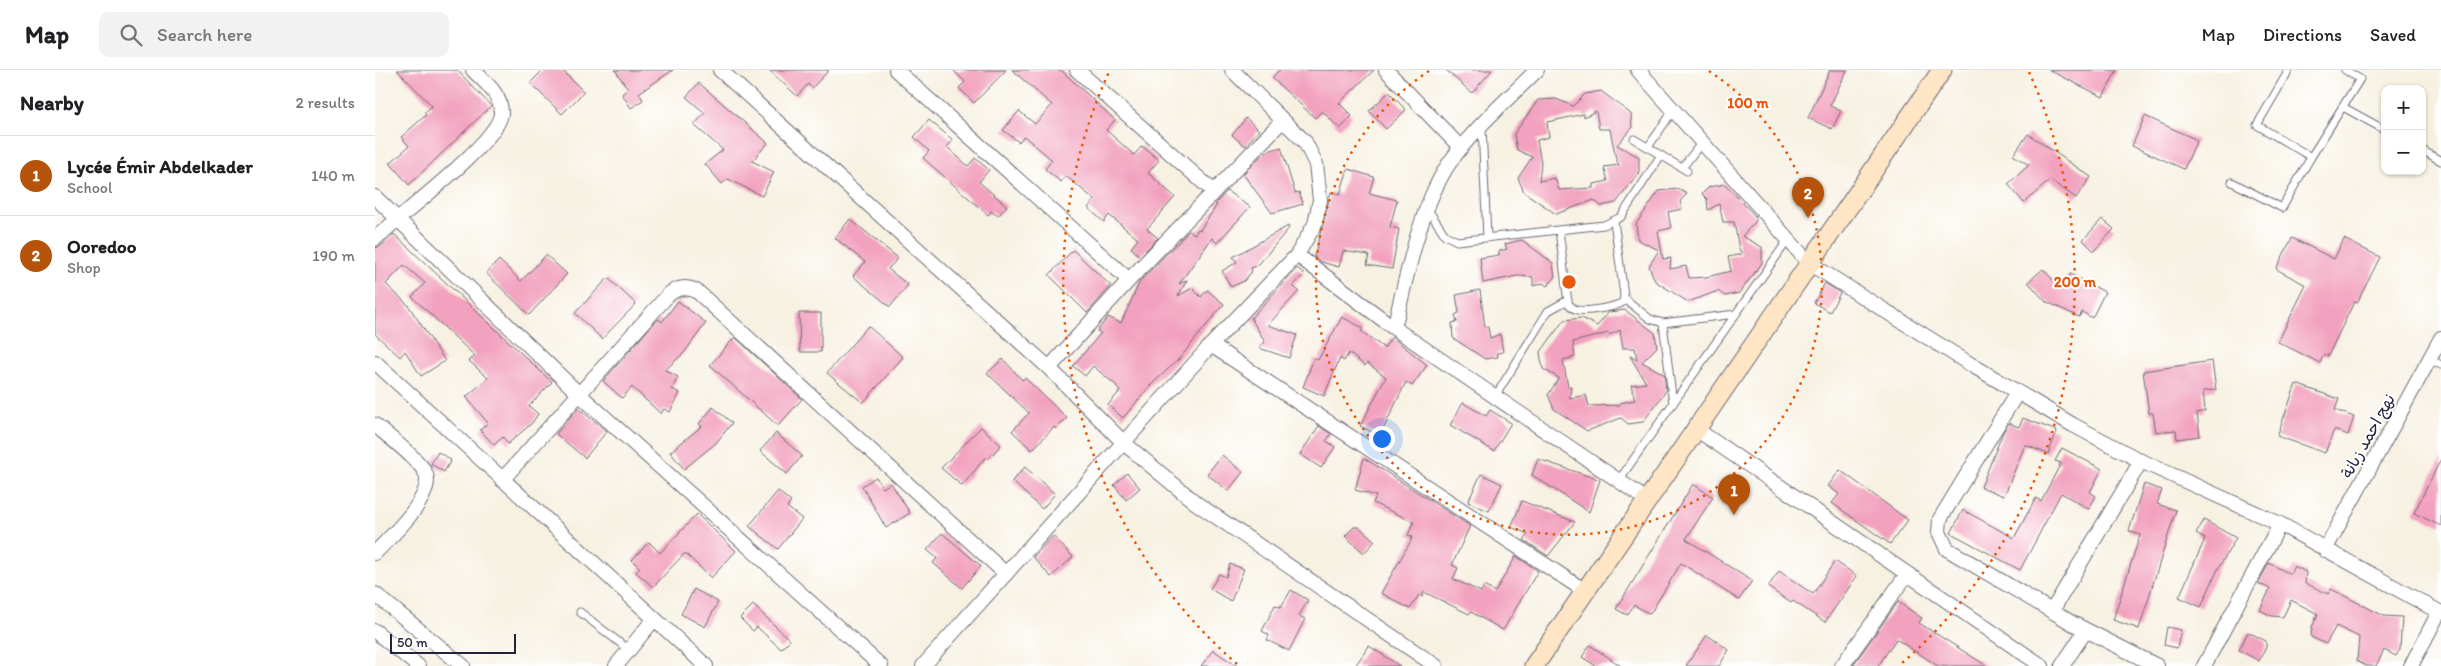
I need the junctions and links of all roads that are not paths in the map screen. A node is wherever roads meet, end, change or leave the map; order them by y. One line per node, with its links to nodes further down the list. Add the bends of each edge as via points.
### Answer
1 (473, 70): 29 (street, via 496,94 500,104 498,124 435,189)
2 (720, 70): 47 (street)
3 (896, 70): 37 (street)
4 (1077, 70): 26 (street)
5 (1386, 70): 20 (street)
6 (1537, 70): 15 (street)
7 (1638, 70): 13 (street)
8 (1942, 70): 36 (main road)
9 (2289, 70): 23 (lane, via 2257,125)
10 (2345, 70): 12 (lane, via 2360,79)
11 (1240, 72): 14 (street)
12 (2343, 107): 16 (lane); 23 (lane)
13 (1673, 111): 18 (street); 19 (lane)
14 (1283, 120): 26 (street); 35 (street, via 1312,153 1321,188 1315,224)
15 (1482, 126): 20 (street); 32 (lane)
16 (2381, 128)
17 (1634, 139): 19 (lane)
18 (1702, 142): 22 (lane, via 1685,170); 34 (street)
19 (1648, 147): 22 (lane)
20 (1461, 148): 28 (street, via 1439,181)
21 (2426, 152): 24 (lane)
22 (1661, 155): 30 (lane, via 1626,210)
23 (2311, 156): 25 (lane, via 2282,208)
24 (2441, 161)
25 (2232, 182)
26 (1213, 191): 37 (street)
27 (375, 197): 29 (street)
28 (1427, 208): 32 (lane, via 1445,235 1453,240); 42 (street)
29 (396, 219): 33 (street); 49 (street)
30 (1614, 221): 31 (lane); 38 (lane)
31 (1559, 230): 32 (lane); 39 (lane)
32 (1487, 238)
33 (375, 239)
34 (1788, 240): 36 (street); 40 (lane)
35 (1297, 255): 42 (street); 44 (street)
36 (1809, 264): 48 (street); 53 (main road)
37 (1129, 280): 47 (street)
38 (1624, 298): 39 (lane, via 1616,306 1581,311 1571,306); 41 (lane, via 1651,319)
39 (1568, 300): 50 (lane, via 1548,311)
40 (1737, 314): 41 (lane); 51 (lane)
41 (1663, 323): 51 (lane)
42 (1394, 328): 50 (street)
43 (2441, 338): 46 (street, نهج احمد زبانة)
44 (1211, 345): 54 (street); 64 (street)
45 (375, 362): 56 (street)
46 (2435, 362): 60 (street, نهج احمد زبانة)
47 (1049, 368): 54 (street)
48 (2017, 393): 55 (street); 66 (street, via 1940,520 1939,532 1947,549)
49 (580, 395): 56 (street); 62 (street, via 669,294 684,288 695,290); 77 (street)
50 (1496, 395): 57 (street)
51 (1673, 404): 57 (lane)
52 (375, 425): 61 (street, via 421,467 428,484 416,507)
53 (1695, 429): 58 (main road); 63 (street)
54 (1125, 444): 62 (street); 79 (street, via 1196,504)
55 (2141, 461): 59 (street); 66 (street)
56 (502, 480): 69 (street)
57 (1619, 480): 58 (street)
58 (1647, 500): 64 (main road)
59 (2280, 524): 60 (street); 85 (street)
60 (2325, 550): 68 (street)
61 (375, 553)
62 (1006, 574): 78 (street)
63 (1907, 574): 81 (street); 82 (street)
64 (1585, 591): 80 (main road)
65 (375, 594): 74 (street)
66 (2052, 611): 70 (street)
67 (580, 612): 72 (lane)
68 (2440, 612): 86 (street)
69 (654, 619): 72 (street); 76 (street)
70 (2087, 630): 83 (street); 84 (street)
71 (375, 631): 73 (street)
72 (629, 650): 75 (street)
73 (418, 666)
74 (463, 666)
75 (616, 666)
76 (706, 666)
77 (881, 666)
78 (923, 666)
79 (1436, 666)
80 (1534, 666)
81 (1842, 666)
82 (2042, 666)
83 (2062, 666)
84 (2157, 666)
85 (2204, 666)
86 (2411, 666)

